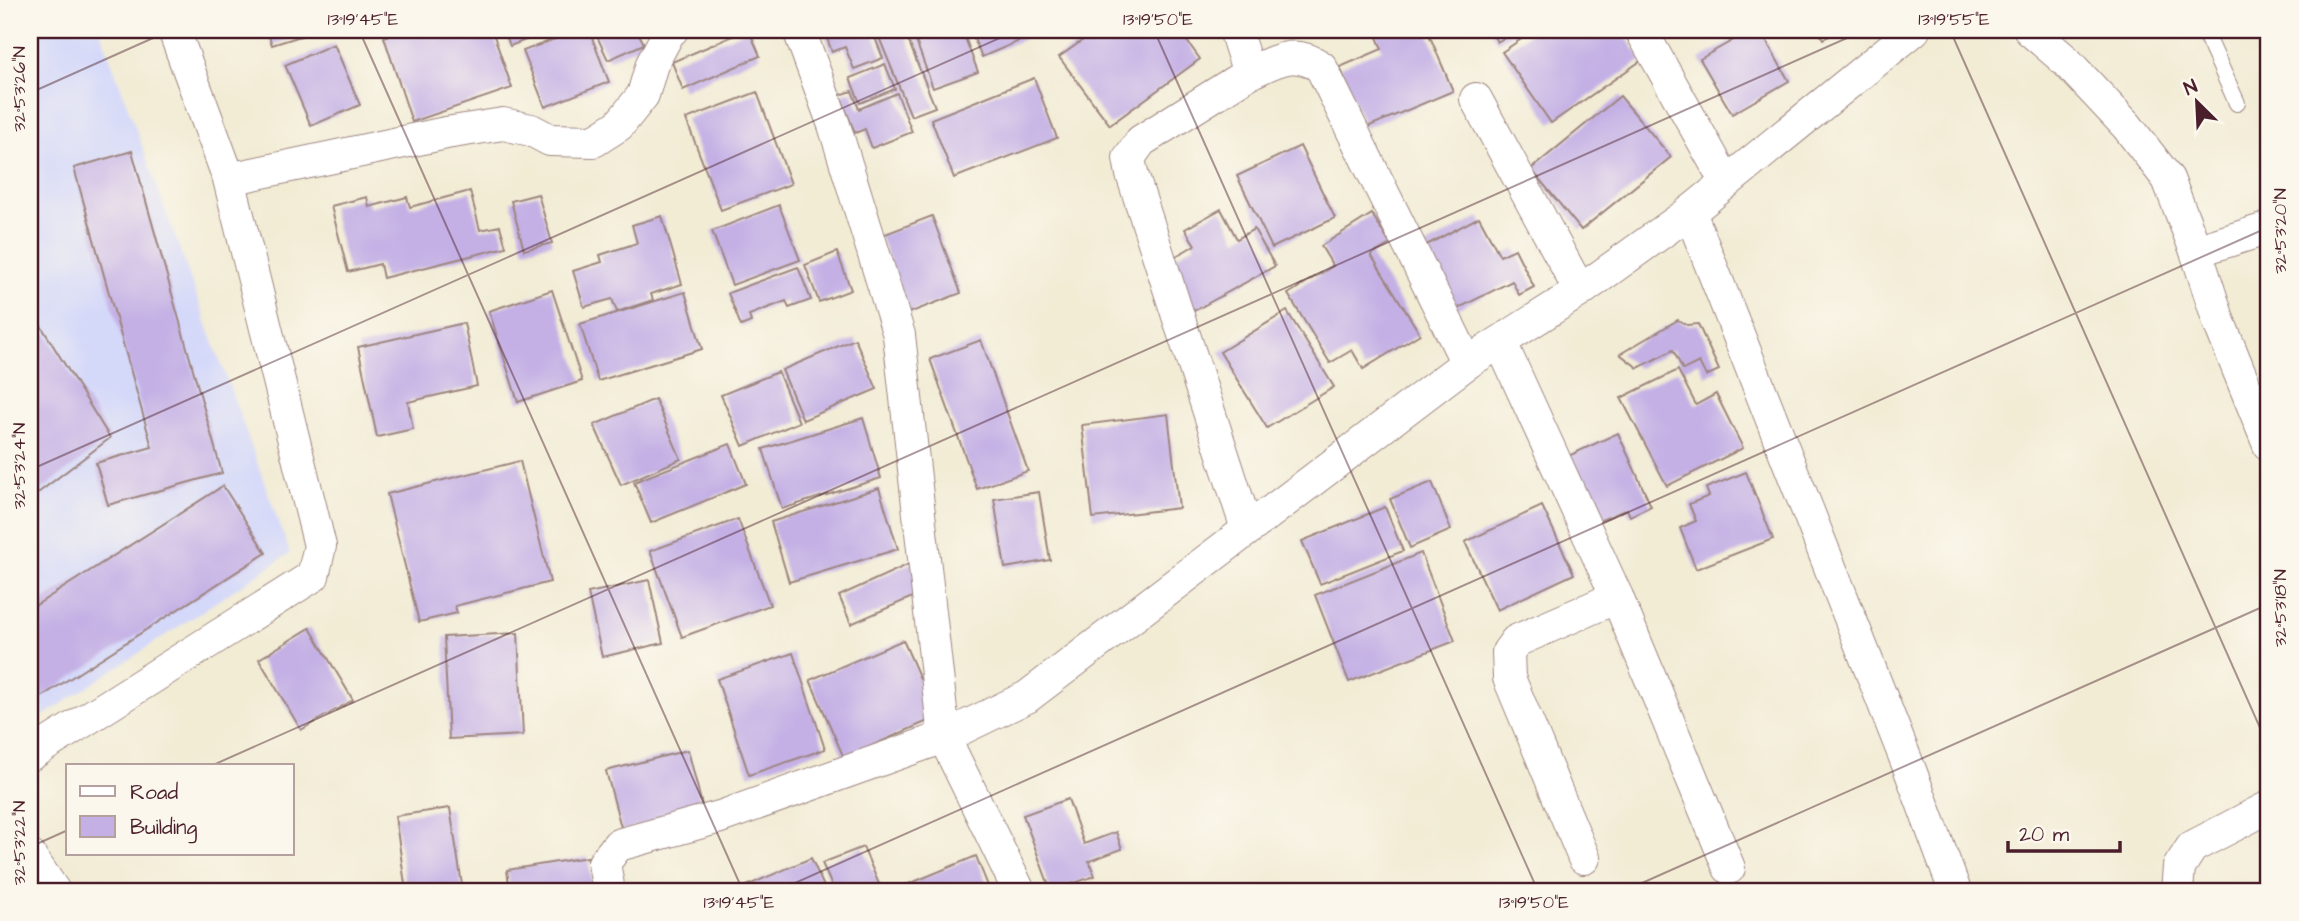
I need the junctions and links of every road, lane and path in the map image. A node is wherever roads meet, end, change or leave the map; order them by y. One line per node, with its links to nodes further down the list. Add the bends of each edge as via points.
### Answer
1 (174, 30): 12 (street)
2 (672, 30): 12 (street, via 652,64 643,95 619,125 594,141 551,140 503,124)
3 (799, 30): 23 (street, via 900,335)
4 (1235, 30): 9 (street)
5 (1641, 30): 13 (street)
6 (1913, 30): 13 (street)
7 (2030, 30): 16 (street, via 2118,117 2168,179)
8 (2204, 30): 11 (lane)
9 (1249, 73): 19 (street, via 1287,57 1310,59 1321,67); 21 (street, via 1141,141 1129,158)
10 (1476, 99): 17 (street)
11 (2237, 103)
12 (229, 179): 24 (street, via 320,545 313,576)
13 (1726, 182): 14 (street)
14 (1690, 212): 17 (street); 32 (street)
15 (2269, 228): 16 (street)
16 (2196, 251): 20 (street)
17 (1580, 290): 18 (street)
18 (1501, 343): 19 (street); 22 (street)
19 (1467, 363): 21 (street)
20 (2269, 445)
21 (1247, 528): 23 (street, via 1027,697)
22 (1617, 597): 27 (street, via 1516,641 1508,652 1509,678); 28 (street)
23 (944, 737): 30 (street, via 720,817 618,845 604,863); 31 (street)
24 (30, 755)
25 (2265, 809): 33 (street, via 2192,847 2179,867)
26 (30, 856): 29 (street)
27 (1584, 858)
28 (1730, 868)
29 (54, 891)
30 (609, 891)
31 (1019, 891)
32 (1955, 891)
33 (2177, 891)

